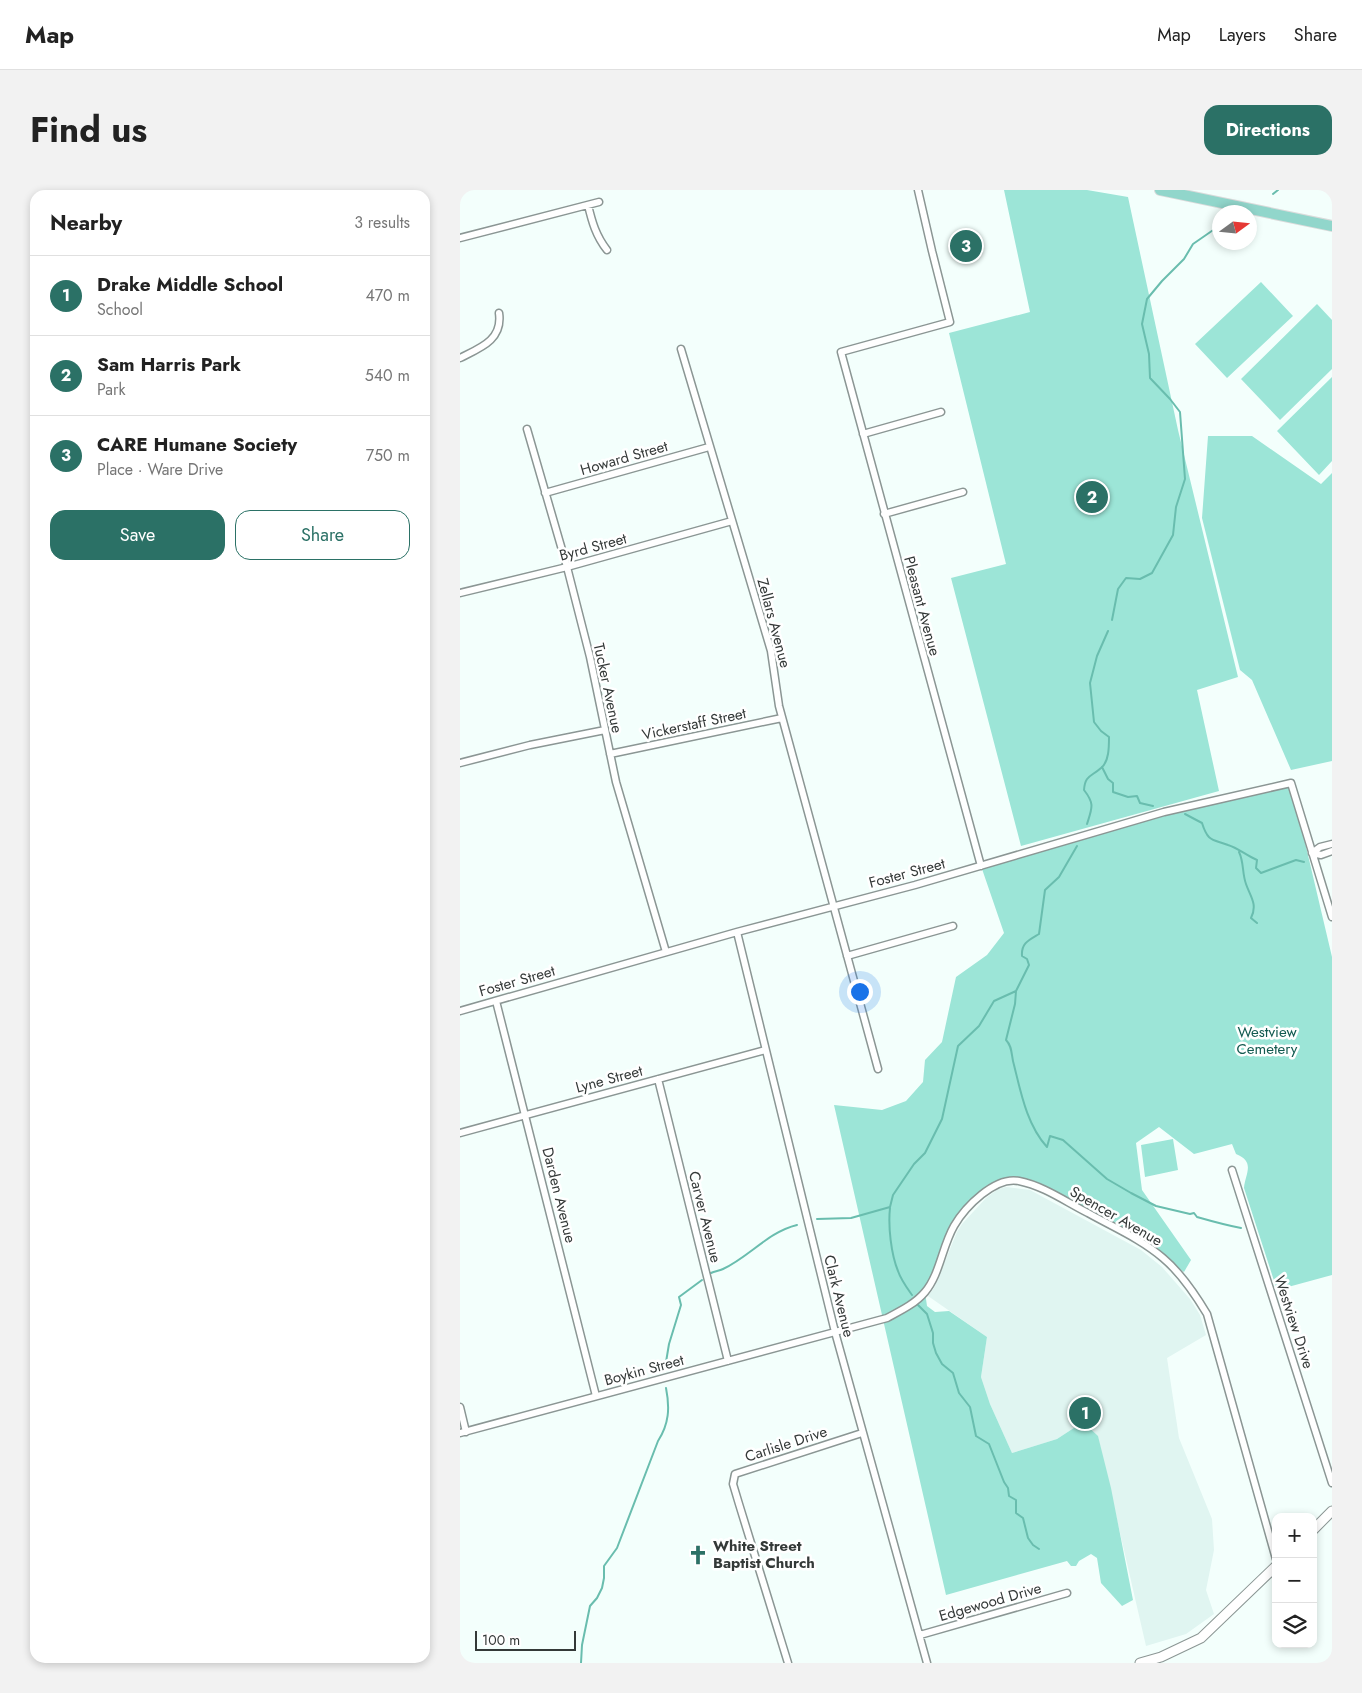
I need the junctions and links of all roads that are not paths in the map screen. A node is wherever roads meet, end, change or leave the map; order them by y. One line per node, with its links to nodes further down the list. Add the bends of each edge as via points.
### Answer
1 (918, 190): 13 (street, Pleasant Avenue, via 950,322 841,352)
2 (1160, 190): 5 (main road)
3 (600, 202): 4 (street)
4 (588, 205): 6 (street); 7 (street, via 593,228)
5 (1332, 226)
6 (460, 238)
7 (607, 250)
8 (499, 313): 10 (street, via 496,335 482,347)
9 (681, 349): 14 (street, Zellars Avenue)
10 (460, 358)
11 (941, 412): 13 (street)
12 (527, 429): 16 (street, Tucker Avenue)
13 (863, 434): 17 (street, Pleasant Avenue)
14 (709, 448): 16 (street, Howard Street); 18 (street, Zellars Avenue)
15 (963, 492): 17 (street)
16 (545, 493): 19 (street, Tucker Avenue)
17 (884, 514): 28 (street, Pleasant Avenue)
18 (732, 521): 19 (street, Byrd Street); 21 (street, Zellars Avenue, via 771,651)
19 (567, 567): 20 (street, Byrd Street); 22 (street, Tucker Avenue)
20 (460, 593)
21 (782, 718): 23 (street, Vickerstaff Street); 29 (street, Zellars Avenue)
22 (605, 730): 23 (street, Tucker Avenue); 24 (street)
23 (610, 754): 33 (street, Tucker Avenue)
24 (460, 763)
25 (1332, 844): 27 (street)
26 (1332, 852): 27 (street)
27 (1312, 853): 28 (street, Foster Street, via 1291,783 1164,812); 30 (street)
28 (980, 866): 29 (street, Foster Street)
29 (834, 905): 32 (street, Foster Street); 34 (street, Zellars Avenue)
30 (1332, 916)
31 (953, 926): 34 (street)
32 (737, 932): 33 (street, Foster Street); 37 (street, Clark Avenue)
33 (666, 952): 35 (street, Foster Street)
34 (847, 956): 38 (street, Zellars Avenue)
35 (496, 1001): 36 (street, Foster Street); 40 (street, Darden Avenue)
36 (460, 1011)
37 (765, 1050): 39 (street, Lyne Street); 43 (street, Clark Avenue)
38 (878, 1069)
39 (658, 1079): 40 (street, Lyne Street); 44 (street, Carver Avenue)
40 (526, 1115): 41 (street, Lyne Street); 45 (street, Darden Avenue)
41 (460, 1133)
42 (1232, 1170): 49 (street, Westview Drive)
43 (835, 1332): 44 (street, Boykin Street); 48 (street, Clark Avenue); 52 (street, Spencer Avenue, via 887,1318 925,1292 954,1226 987,1190 1002,1182 1017,1180 1040,1187 1143,1244 1163,1258 1194,1293 1207,1314)
44 (728, 1361): 45 (street, Boykin Street)
45 (596, 1396): 47 (street, Boykin Street)
46 (460, 1407): 47 (street)
47 (463, 1432)
48 (862, 1433): 55 (street, Clark Avenue); 57 (street, Carlisle Drive, via 735,1474 733,1484)
49 (1332, 1483)
50 (1332, 1511): 51 (street)
51 (1317, 1526)
52 (1276, 1558)
53 (1272, 1570): 56 (street, via 1201,1638)
54 (1068, 1593): 55 (street, Edgewood Drive)
55 (920, 1636): 58 (street, Clark Avenue)
56 (1162, 1660): 59 (street)
57 (788, 1663)
58 (927, 1663)
59 (1140, 1663)

